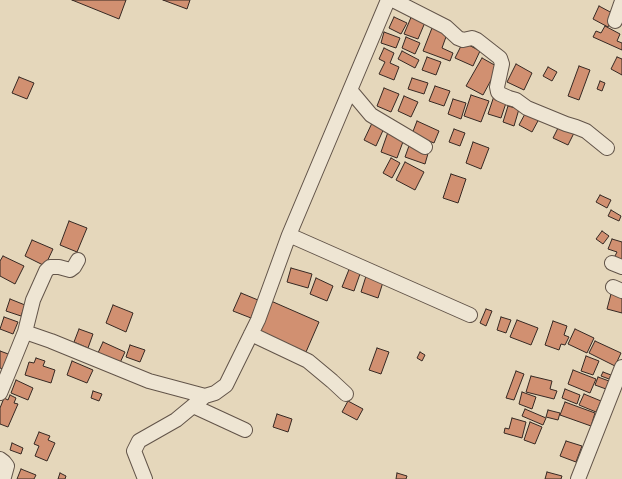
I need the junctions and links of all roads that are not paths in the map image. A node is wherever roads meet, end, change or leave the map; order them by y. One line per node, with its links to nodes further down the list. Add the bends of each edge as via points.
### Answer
1 (388, 0): 5 (street)
2 (393, 0): 7 (street, via 446,27 458,38 477,40 500,58 502,64 497,87 500,94 516,100 527,108 586,131)
3 (622, 1): 4 (street)
4 (615, 21)
5 (350, 90): 6 (street, via 371,115); 8 (street)
6 (425, 147)
7 (607, 148)
8 (289, 234): 10 (street); 12 (street)
9 (78, 260): 11 (street, via 70,270 50,267 46,271 33,300)
10 (470, 315)
11 (25, 332): 14 (street); 16 (street, via 51,340 149,381)
12 (251, 334): 15 (street, via 308,362); 16 (street, via 226,385)
13 (622, 367): 22 (street)
14 (0, 393)
15 (346, 394)
16 (205, 396): 17 (street)
17 (193, 406): 18 (street); 21 (street, via 176,420 139,441 134,451)
18 (245, 430)
19 (0, 459): 20 (street, via 7,466)
20 (4, 477)
21 (145, 479)
22 (578, 479)

